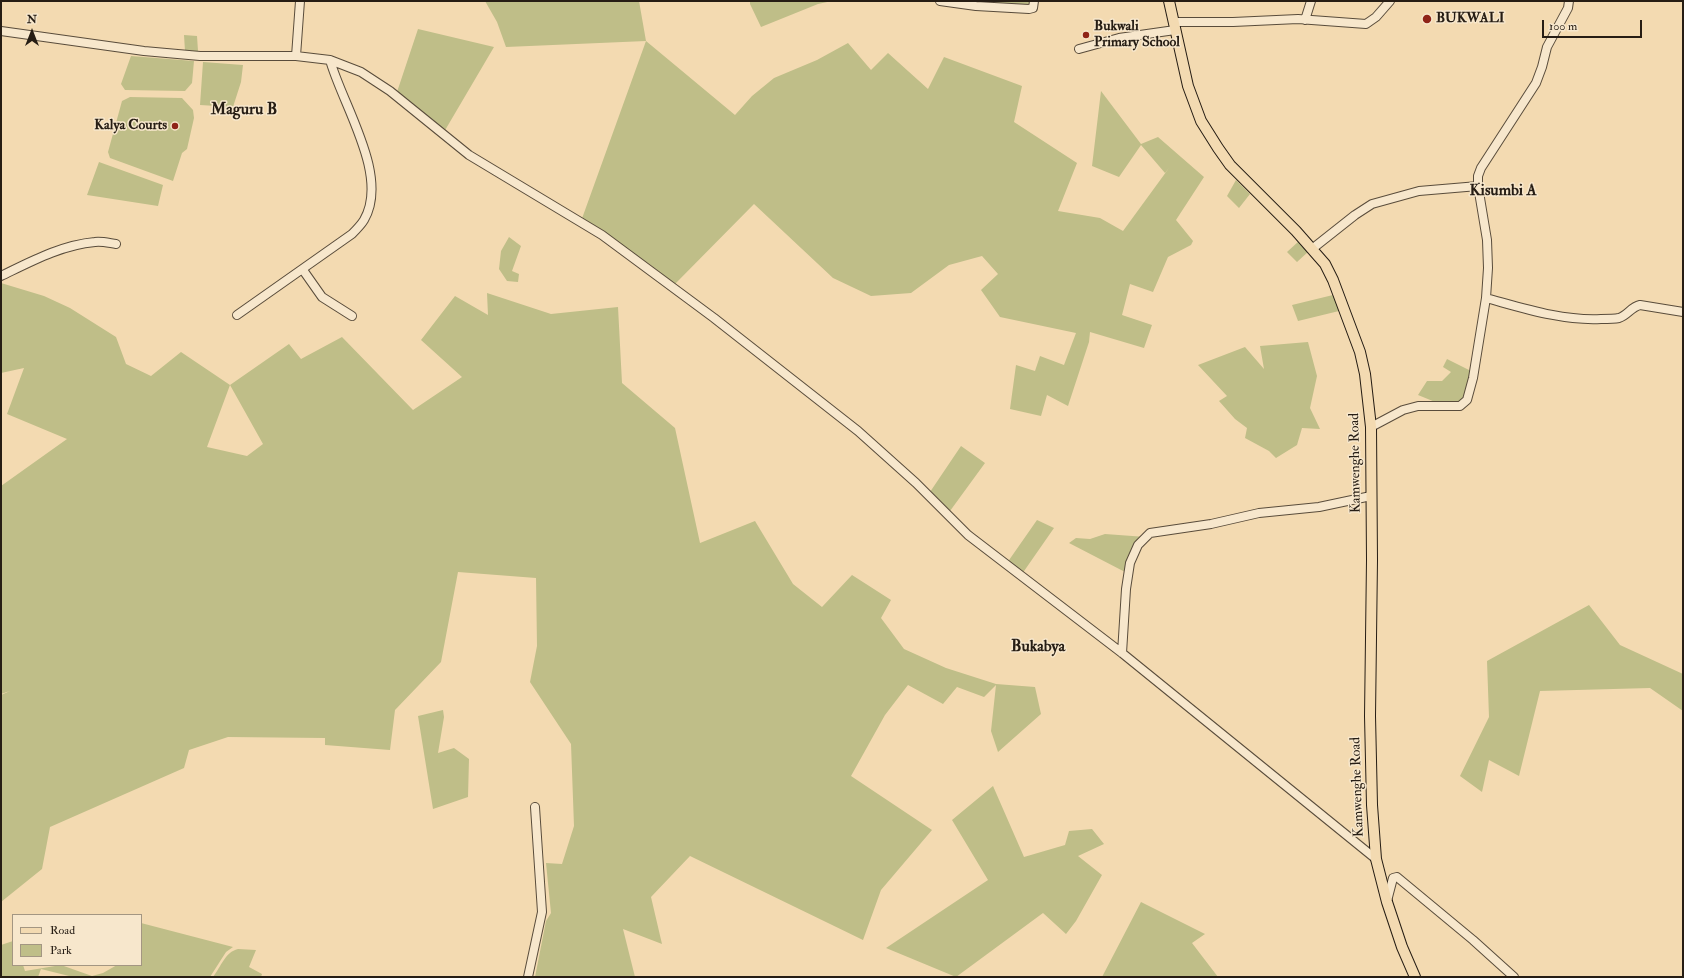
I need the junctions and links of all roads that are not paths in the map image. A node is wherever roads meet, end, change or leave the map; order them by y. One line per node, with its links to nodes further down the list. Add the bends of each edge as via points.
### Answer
1 (300, 1): 12 (street)
2 (940, 1): 3 (street, via 1029,9 1033,8)
3 (1034, 1)
4 (1169, 1): 9 (main road, Kamwenghe Road)
5 (1311, 1): 8 (street)
6 (1390, 1): 8 (street, via 1366,24)
7 (1569, 1): 14 (street, via 1568,8 1547,47 1536,83 1481,168)
8 (1304, 20): 9 (street)
9 (1174, 26): 11 (street); 16 (main road, Kamwenghe Road, via 1188,86 1201,122 1230,165)
10 (1, 31): 12 (street, via 144,51 200,56)
11 (1079, 49)
12 (296, 56): 13 (street)
13 (330, 60): 17 (street, via 364,144 370,172 371,195 364,222 352,234); 25 (street, via 361,72 384,87 469,155 578,219 638,260 858,431 916,483 968,535)
14 (1478, 186): 16 (street, via 1419,191 1372,204); 19 (street, via 1487,240)
15 (116, 244): 18 (street, via 96,241 63,249)
16 (1312, 249): 23 (main road, Kamwenghe Road, via 1325,264 1333,280 1358,346 1365,374)
17 (303, 270): 21 (street); 22 (street, via 322,297)
18 (1, 276)
19 (1486, 298): 20 (street, via 1556,316 1587,320 1618,318 1640,305); 23 (street, via 1473,378 1464,404 1418,406 1403,410)
20 (1682, 312)
21 (237, 315)
22 (352, 316)
23 (1371, 427): 24 (main road, Kamwenghe Road)
24 (1371, 496): 25 (street, via 1319,507 1259,513 1211,524 1150,533 1138,545 1130,563); 27 (main road, Kamwenghe Road, via 1370,716)
25 (1122, 653): 27 (street)
26 (535, 807): 29 (street, via 542,912)
27 (1376, 858): 28 (main road, Kamwenghe Road)
28 (1387, 902): 30 (main road, Kamwenghe Road); 31 (street, via 1393,878 1397,877)
29 (528, 977)
30 (1415, 977)
31 (1514, 977)

